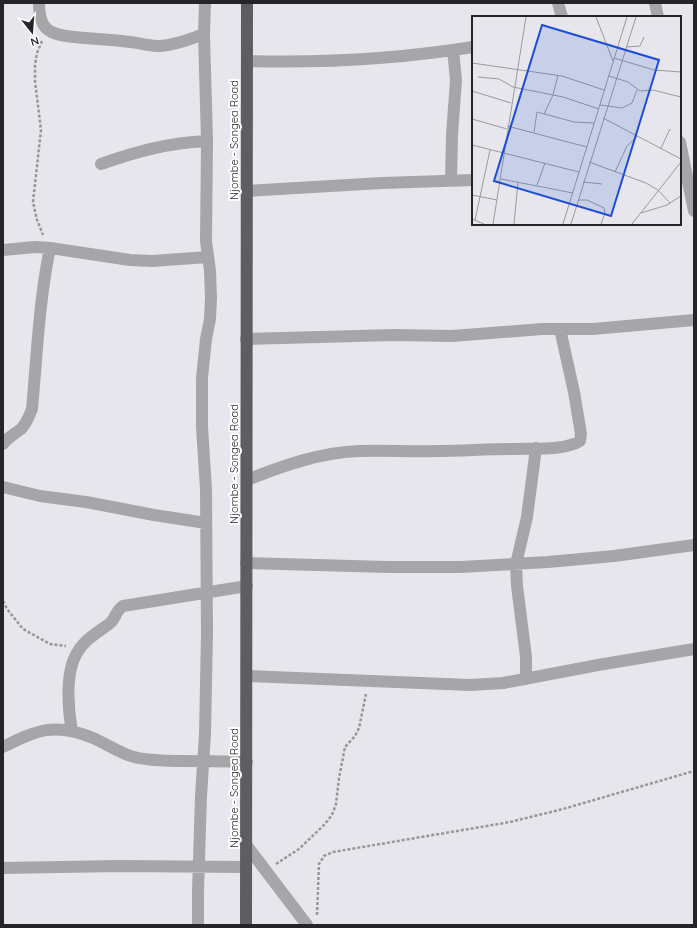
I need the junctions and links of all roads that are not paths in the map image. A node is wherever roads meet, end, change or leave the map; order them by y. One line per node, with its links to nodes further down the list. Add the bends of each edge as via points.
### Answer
1 (39, 3): 8 (street, via 43,25 54,34 132,42 147,46 173,44)
2 (205, 3): 8 (street)
3 (247, 3): 11 (highway, Njombe - Songea Road)
4 (558, 3): 6 (street)
5 (655, 3): 7 (street)
6 (562, 16)
7 (658, 16)
8 (204, 34): 12 (street)
9 (472, 47): 10 (street)
10 (453, 50): 11 (street, via 348,60); 17 (street, via 456,80)
11 (247, 62): 18 (highway, Njombe - Songea Road)
12 (207, 141): 14 (street, via 161,146); 22 (street)
13 (681, 146): 15 (street)
14 (101, 164)
15 (686, 168): 19 (street)
16 (472, 180): 17 (street)
17 (451, 181): 18 (street)
18 (247, 191): 25 (highway, Njombe - Songea Road)
19 (694, 211)
20 (50, 248): 21 (street); 22 (street, via 130,260); 26 (street, via 40,305 32,408 27,421)
21 (3, 250)
22 (208, 257): 30 (street, via 211,298 202,378)
23 (694, 320): 24 (street, via 593,329)
24 (560, 329): 25 (street, via 452,336 394,334); 27 (street, via 574,392 580,441 563,446)
25 (246, 339): 28 (highway, Njombe - Songea Road)
26 (3, 444)
27 (536, 448): 28 (street, via 360,450 331,454 276,468); 33 (street, via 527,517)
28 (246, 480): 32 (highway, Njombe - Songea Road)
29 (3, 487): 30 (street, via 40,496)
30 (206, 523): 35 (street)
31 (694, 545): 33 (street, via 614,556)
32 (246, 563): 33 (street, via 388,567); 34 (highway, Njombe - Songea Road)
33 (516, 564): 38 (street)
34 (247, 586): 35 (street); 37 (highway, Njombe - Songea Road)
35 (206, 592): 39 (street, via 118,608 112,621 76,653 68,691); 41 (street)
36 (694, 649): 38 (street)
37 (247, 676): 38 (street, via 470,685); 42 (highway, Njombe - Songea Road)
38 (526, 679)
39 (72, 731): 40 (street, via 38,731); 41 (street, via 134,757 162,761)
40 (3, 747)
41 (203, 761): 42 (street); 44 (street)
42 (247, 762): 43 (highway, Njombe - Songea Road)
43 (247, 846): 46 (highway, Njombe - Songea Road); 47 (street)
44 (199, 867): 45 (street); 46 (street); 48 (street)
45 (3, 868)
46 (246, 868): 49 (highway, Njombe - Songea Road)
47 (312, 922)
48 (198, 925)
49 (246, 925)

